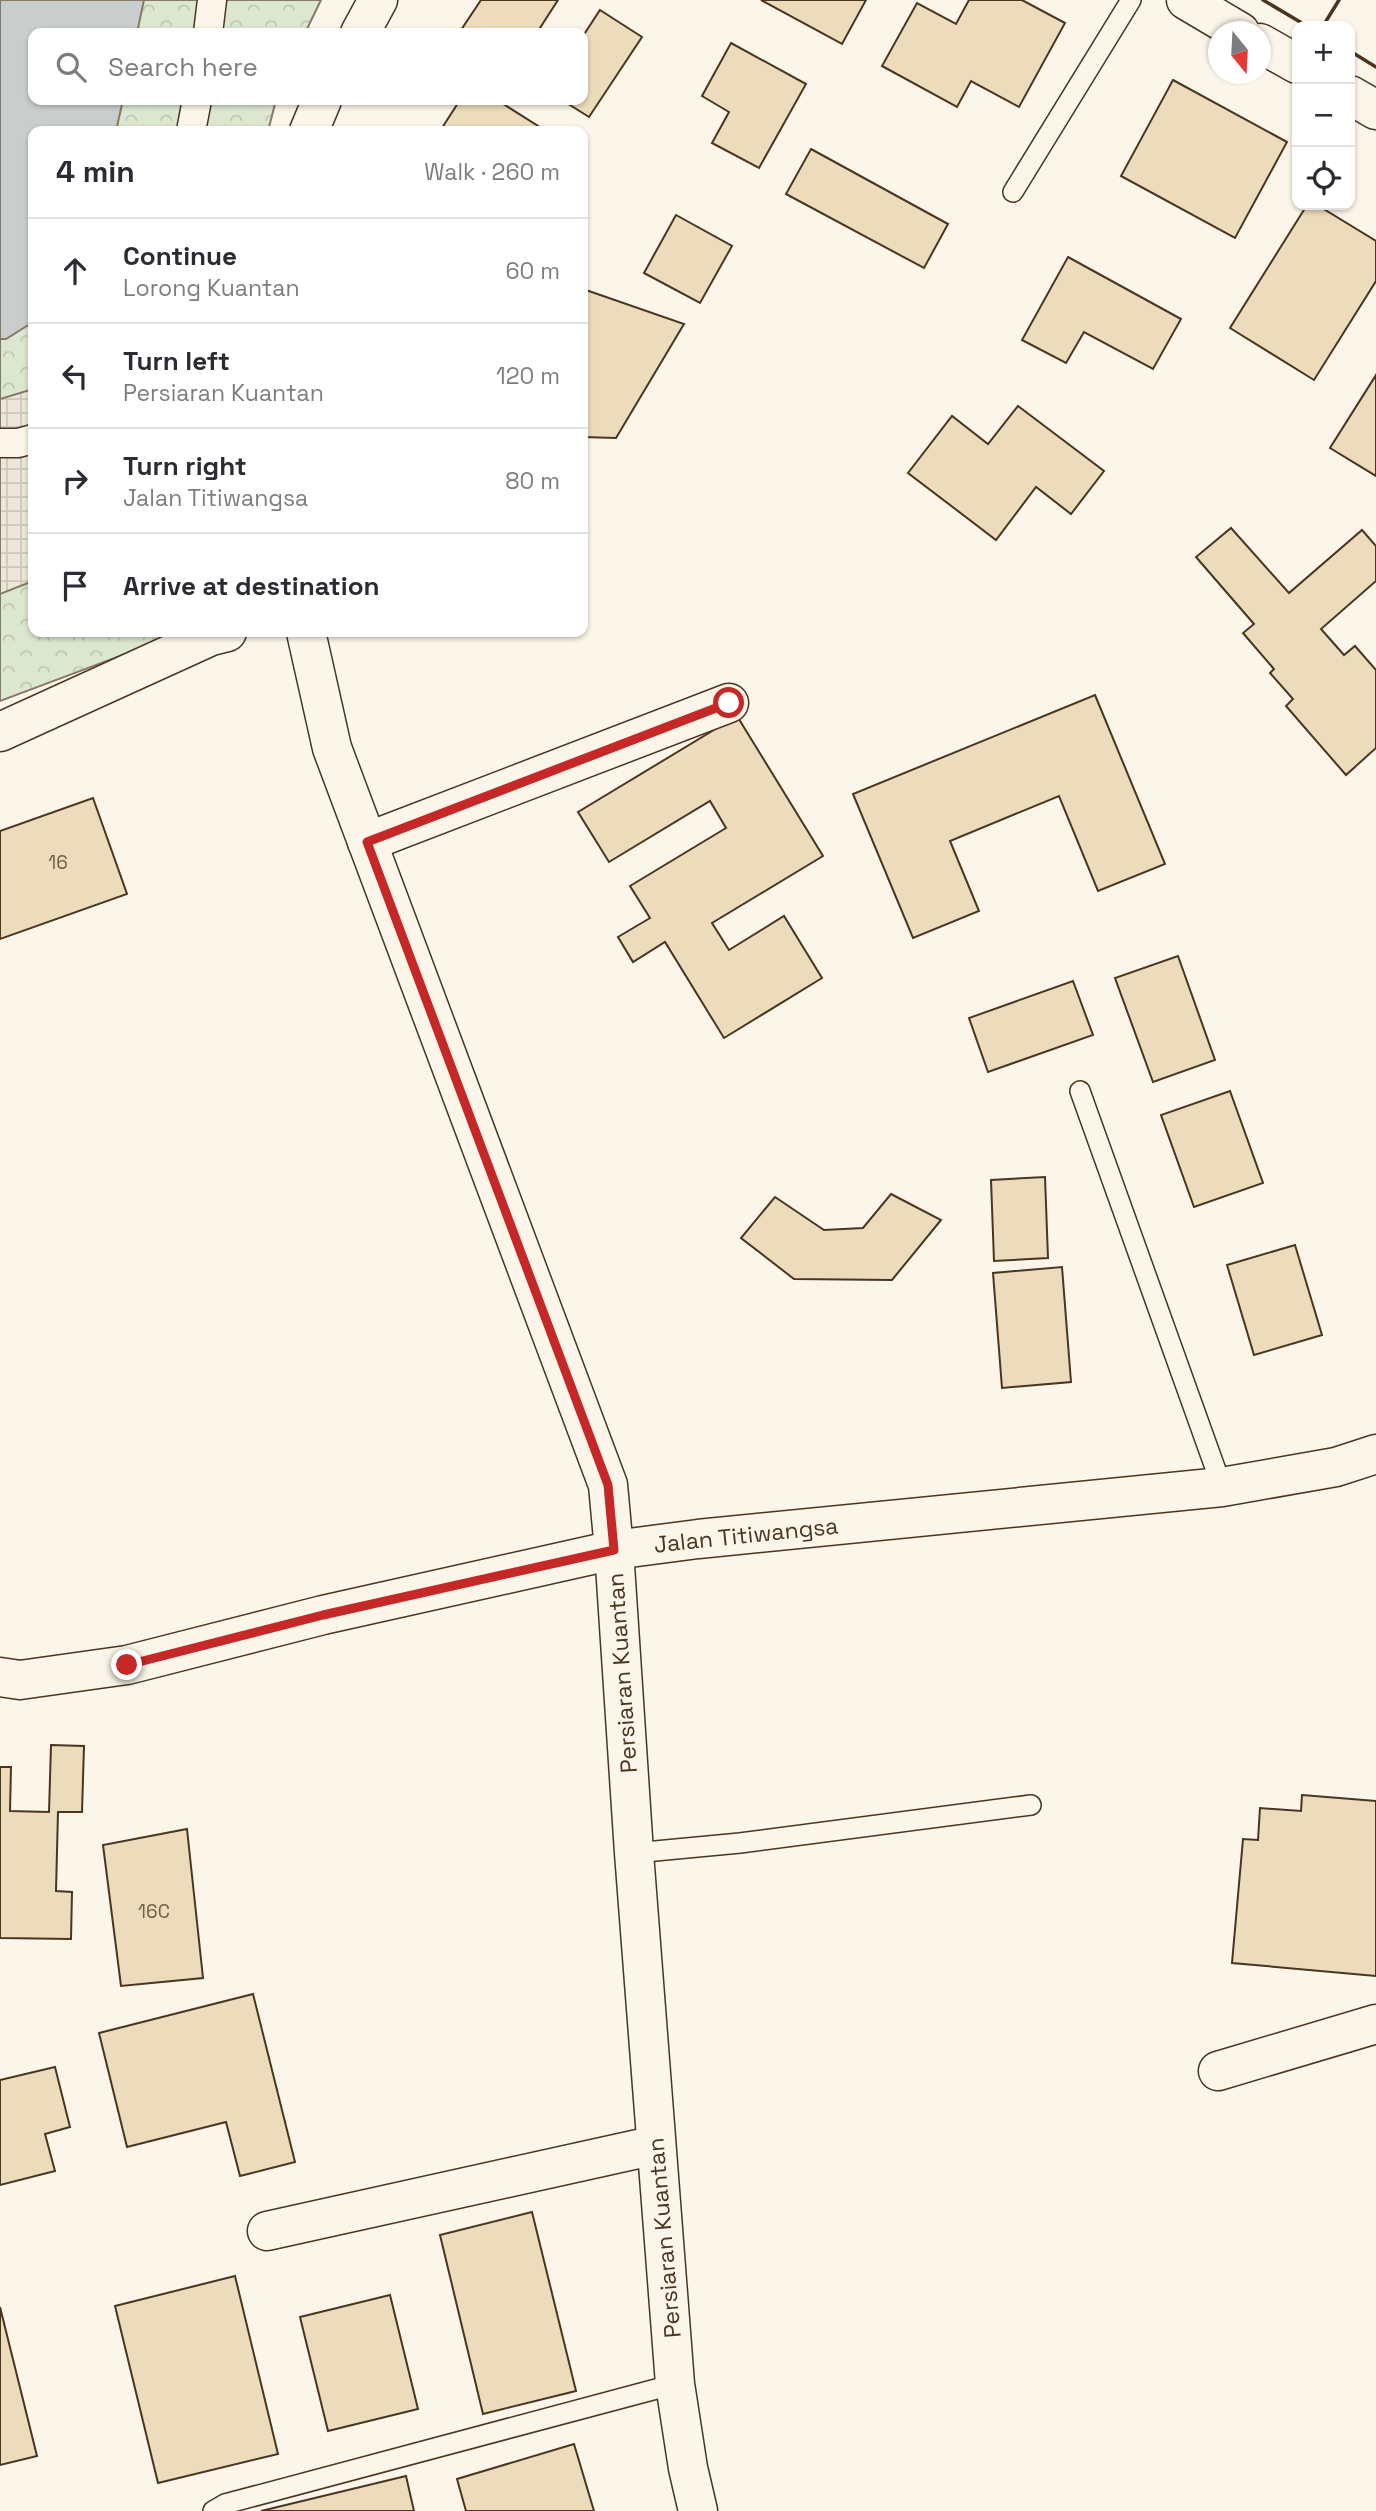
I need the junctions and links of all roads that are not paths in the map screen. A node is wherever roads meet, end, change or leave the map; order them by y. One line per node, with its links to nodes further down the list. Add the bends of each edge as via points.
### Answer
1 (212, 0): 6 (street)
2 (379, 0): 7 (street)
3 (1131, 0): 16 (lane)
4 (1186, 0): 5 (street)
5 (1221, 21)
6 (209, 28)
7 (363, 28)
8 (1271, 49): 9 (street)
9 (1292, 61)
10 (1355, 98): 13 (street)
11 (196, 105): 14 (street)
12 (320, 105): 15 (street)
13 (1376, 110)
14 (192, 126)
15 (311, 126)
16 (1013, 192)
17 (28, 440): 18 (street)
18 (0, 443)
19 (209, 637): 22 (street)
20 (307, 637): 23 (street, Persiaran Kuantan, via 332,748)
21 (729, 703): 23 (street)
22 (0, 732)
23 (367, 842): 27 (street, Persiaran Kuantan, via 608,1485)
24 (1080, 1091): 26 (lane)
25 (1376, 1454): 26 (street, Jalan Titiwangsa, via 1336,1467)
26 (1222, 1487): 27 (street, Jalan Titiwangsa)
27 (614, 1550): 28 (street, Jalan Titiwangsa, via 323,1615 127,1665 20,1680); 30 (street, Persiaran Kuantan)
28 (0, 1677)
29 (1031, 1805): 30 (lane)
30 (634, 1853): 33 (street, Persiaran Kuantan)
31 (1376, 2024): 32 (street)
32 (1218, 2071)
33 (656, 2145): 34 (street); 35 (street, Persiaran Kuantan)
34 (267, 2231)
35 (675, 2384): 36 (lane, via 225,2504); 37 (street, Persiaran Kuantan)
36 (213, 2511)
37 (698, 2511)

